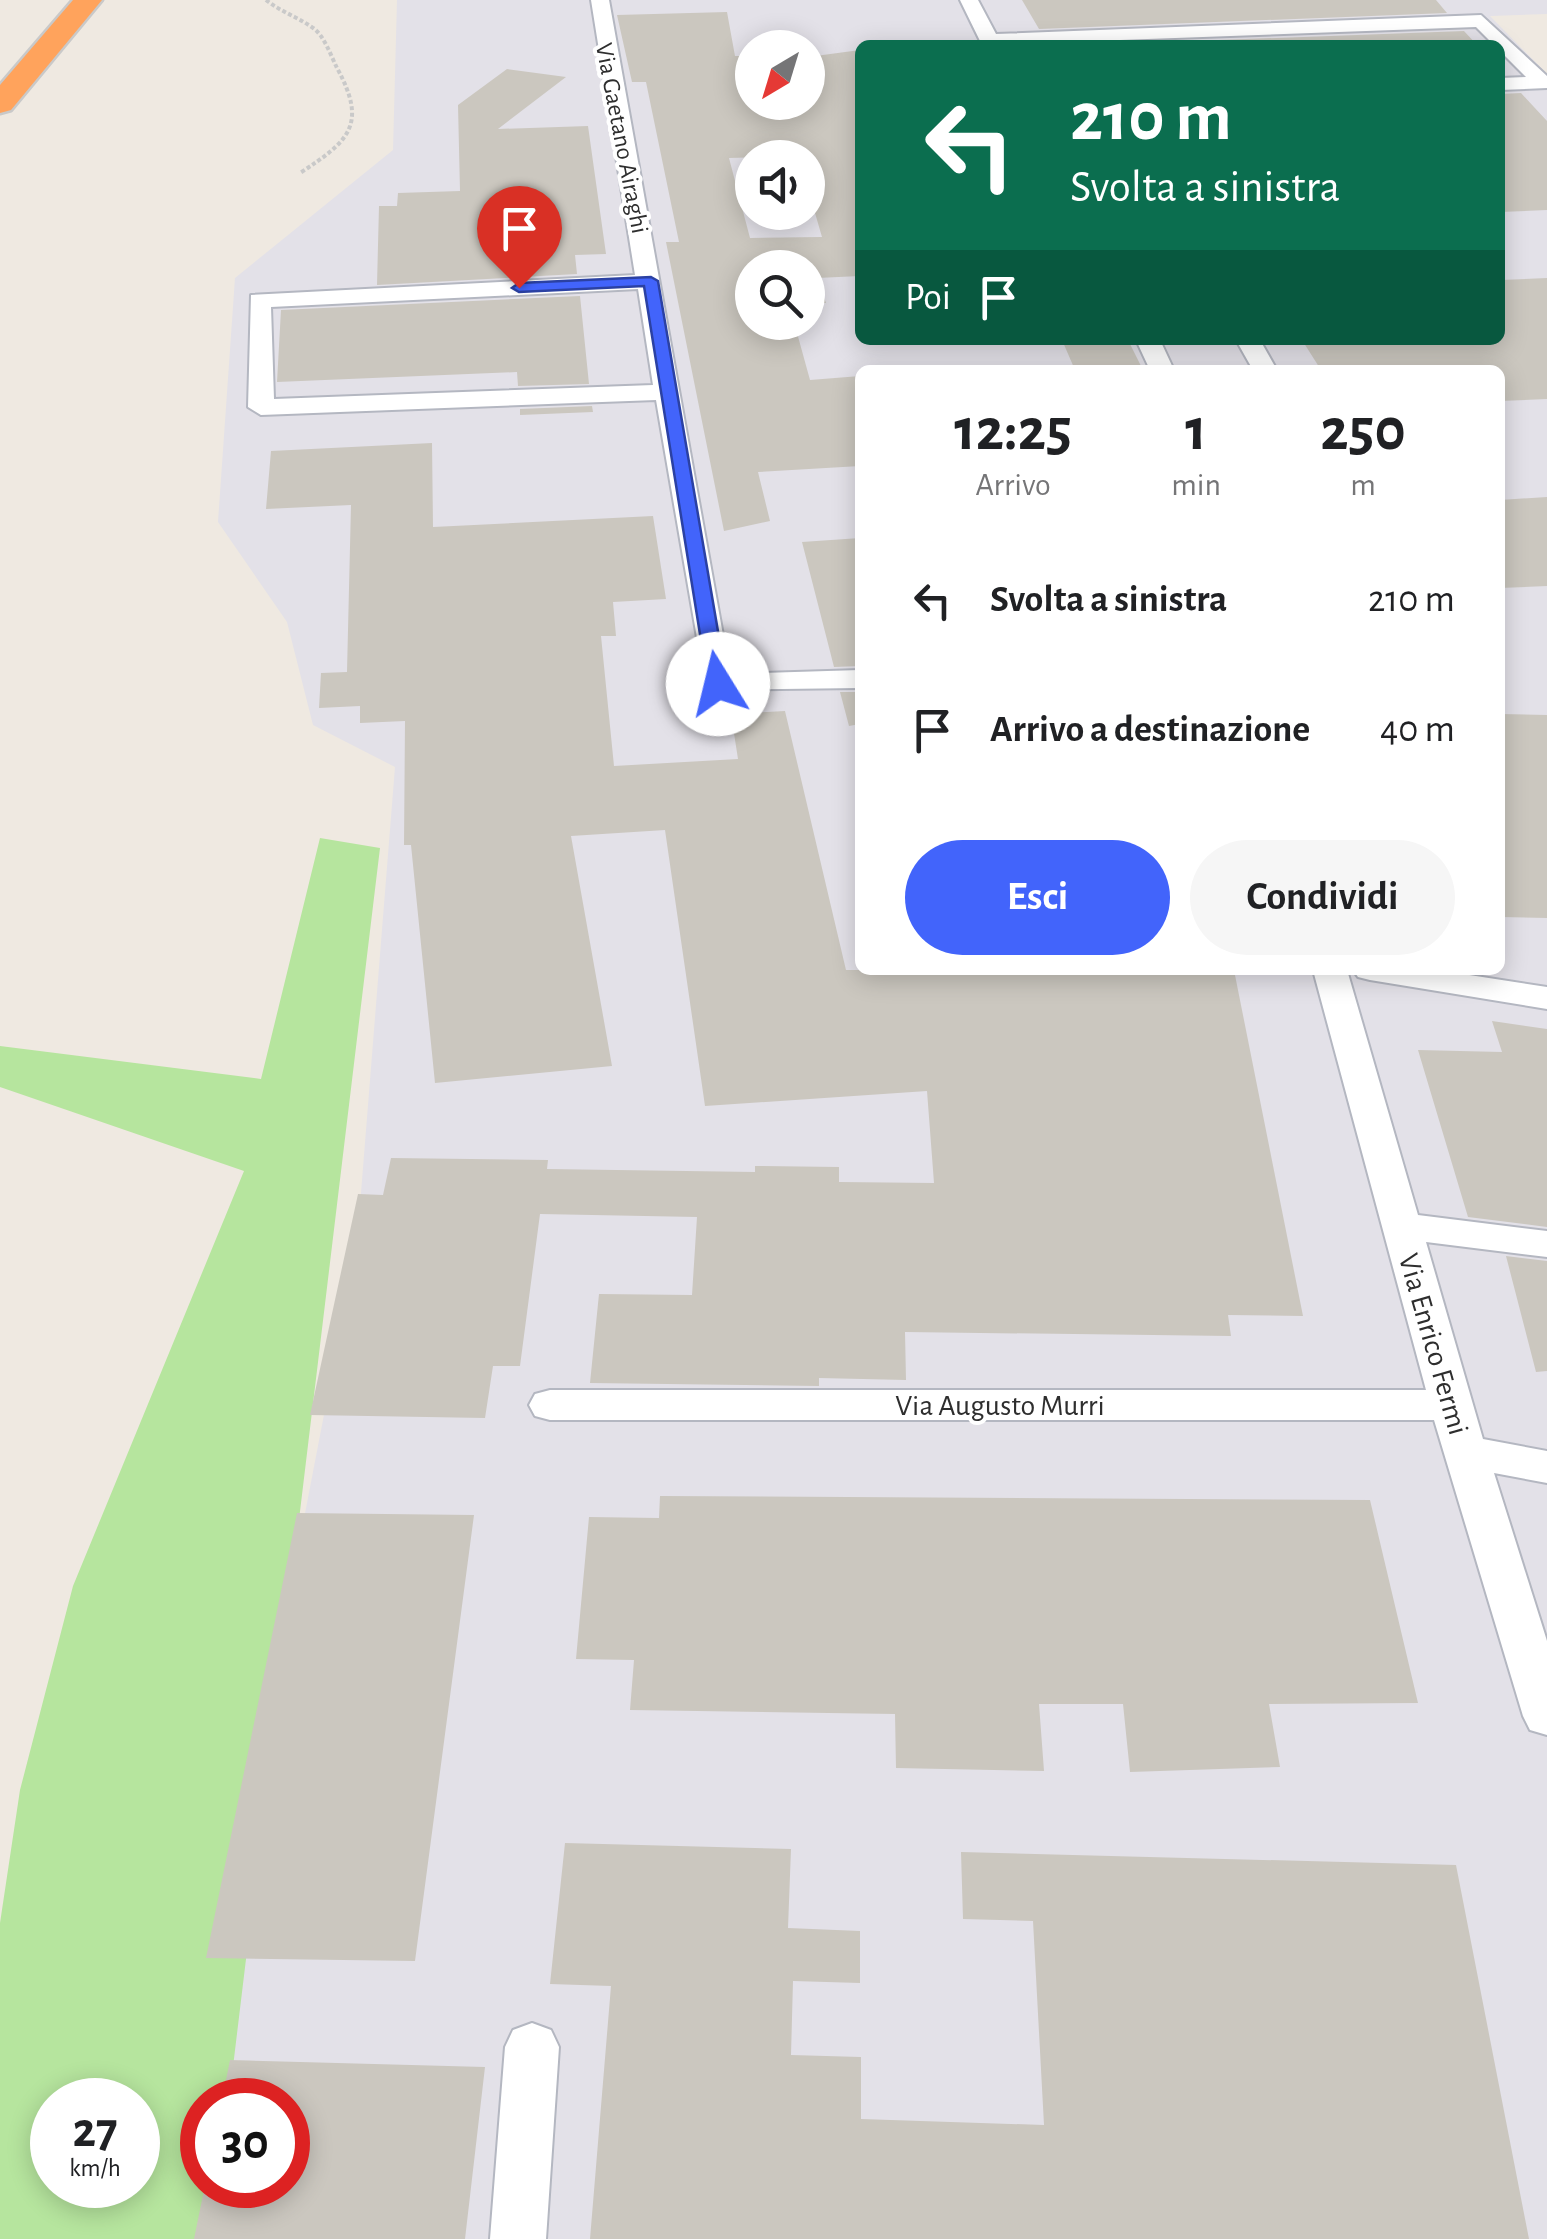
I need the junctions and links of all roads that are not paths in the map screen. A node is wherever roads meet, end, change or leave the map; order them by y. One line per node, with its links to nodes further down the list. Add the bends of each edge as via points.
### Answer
1 (88, 0): 10 (highway)
2 (600, 0): 11 (street, Via Gaetano Airaghi)
3 (969, 0): 4 (street)
4 (989, 40)
5 (1037, 40): 6 (street, via 1481,21)
6 (1500, 40)
7 (1505, 45): 9 (street)
8 (1505, 84): 9 (street)
9 (1545, 85)
10 (0, 104)
11 (650, 278): 12 (street, Via Gaetano Airaghi); 12 (street, via 259,300 261,407)
12 (669, 392): 13 (street, Via Gaetano Airaghi, via 718,684)
13 (855, 679)
14 (1331, 975): 17 (street, Via Enrico Fermi)
15 (1402, 975): 16 (street)
16 (1547, 998)
17 (1400, 1226): 18 (street); 19 (street, Via Enrico Fermi)
18 (1547, 1244)
19 (1451, 1404): 20 (street, Via Augusto Murri); 21 (street, Via Enrico Fermi)
20 (550, 1406)
21 (1466, 1452): 22 (street); 23 (street, Via Enrico Fermi)
22 (1547, 1467)
23 (1547, 1716)
24 (532, 2046): 25 (street)
25 (518, 2239)

